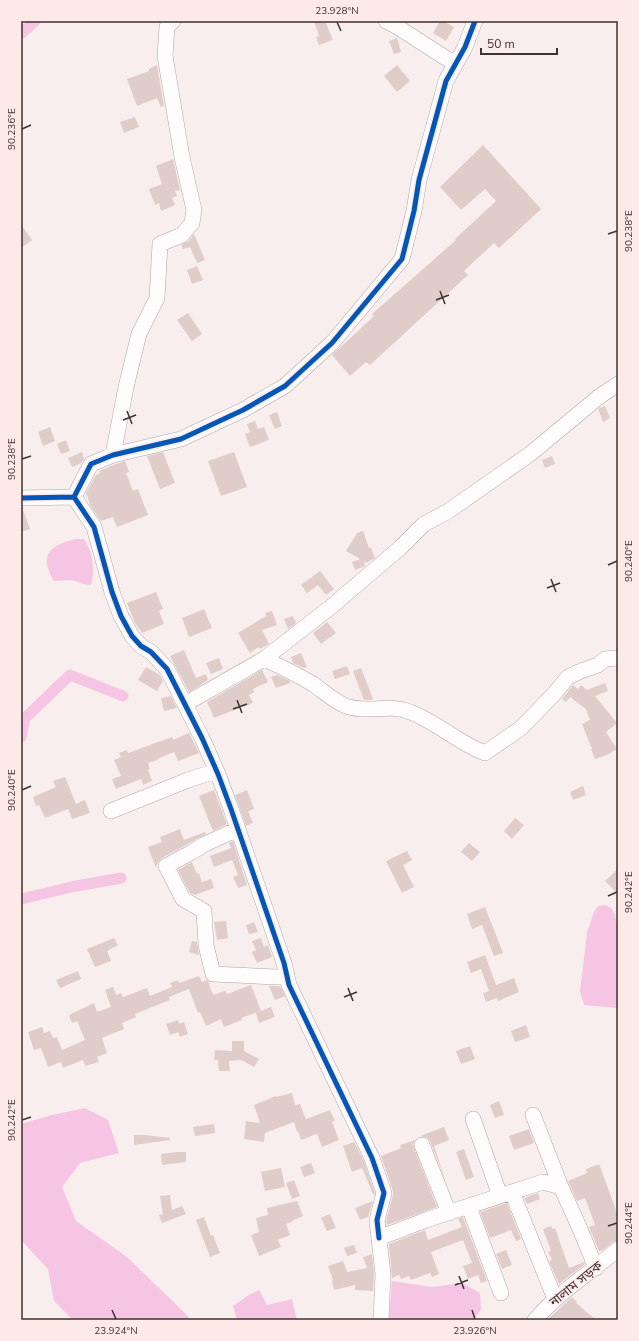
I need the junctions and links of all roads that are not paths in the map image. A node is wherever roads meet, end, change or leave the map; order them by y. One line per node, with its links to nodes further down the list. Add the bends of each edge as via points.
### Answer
1 (173, 21): 6 (street, via 166,27 165,56 194,210 192,223 182,235 160,244 157,298 139,334)
2 (386, 21): 4 (street)
3 (475, 21): 4 (street)
4 (455, 64): 6 (street, via 446,81 437,112 402,259 332,343 285,386 243,410 181,439)
5 (618, 384): 10 (street, via 530,454 447,512 424,524 332,606)
6 (113, 455): 7 (street, via 91,464)
7 (74, 497): 8 (street); 11 (street, via 94,527 121,616 132,636 167,669)
8 (21, 498)
9 (618, 658): 10 (street, via 605,659 598,665 568,677 521,728 485,753 409,711 388,708 363,710 346,706 292,671)
10 (264, 659): 11 (street)
11 (185, 704): 12 (street)
12 (216, 771): 13 (street); 14 (street)
13 (110, 812)
14 (238, 830): 15 (street); 15 (street, via 205,844 166,866 183,899 204,912 206,945 213,974)
15 (287, 976): 23 (street, via 372,1158 384,1193 376,1220)
16 (533, 1115): 19 (street)
17 (473, 1119): 20 (street)
18 (422, 1145): 22 (street)
19 (561, 1187): 20 (street, via 543,1182); 25 (street)
20 (506, 1194): 21 (street); 27 (street)
21 (469, 1207): 22 (street); 26 (street)
22 (449, 1213): 23 (street)
23 (379, 1238): 28 (street, via 383,1274)
24 (618, 1249): 25 (street, নালাম সড়ক)
25 (596, 1268): 27 (street, নালাম সড়ক)
26 (502, 1293)
27 (555, 1299): 29 (street, নালাম সড়ক)
28 (382, 1320)
29 (535, 1320)

